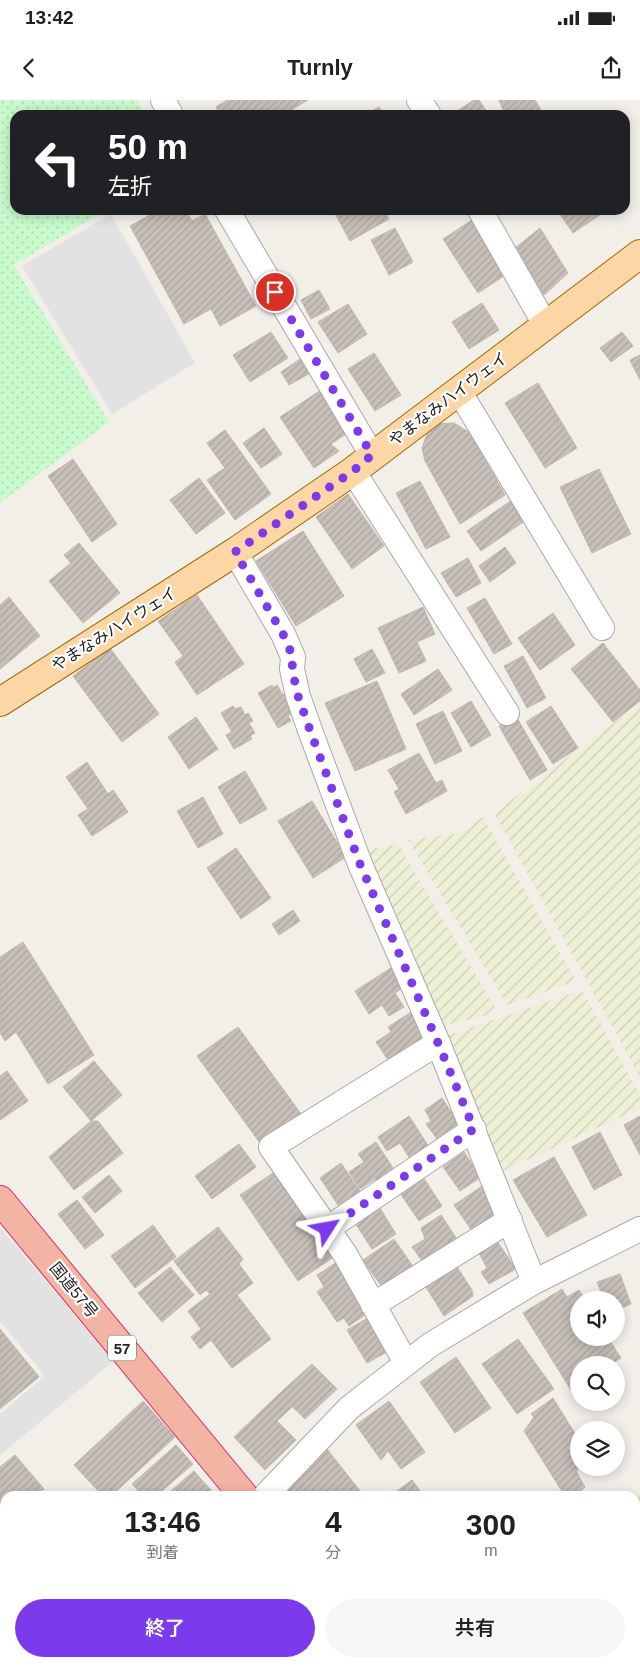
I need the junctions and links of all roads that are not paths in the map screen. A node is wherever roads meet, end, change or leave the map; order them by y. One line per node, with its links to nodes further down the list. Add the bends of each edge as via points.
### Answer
1 (230, 215): 6 (street)
2 (483, 215): 4 (street)
3 (640, 254): 4 (main road, やまなみハイウェイ)
4 (546, 326): 5 (main road, やまなみハイウェイ)
5 (459, 391): 6 (main road, やまなみハイウェイ); 8 (street)
6 (362, 463): 7 (main road, やまなみハイウェイ); 10 (street)
7 (235, 552): 9 (main road, やまなみハイウェイ); 11 (street, via 293,657 292,669 298,696 353,846)
8 (602, 628)
9 (0, 702)
10 (507, 713)
11 (438, 1043): 12 (street); 15 (street, via 271,1148)
12 (474, 1129): 14 (street); 15 (street)
13 (0, 1200): 20 (highway, 国道57号 / 57)
14 (510, 1220): 17 (street); 18 (street)
15 (327, 1229): 18 (street)
16 (640, 1229): 17 (street)
17 (534, 1282): 19 (street)
18 (373, 1305): 19 (street)
19 (406, 1363): 21 (street, via 348,1408)
20 (240, 1491)
21 (270, 1491)

